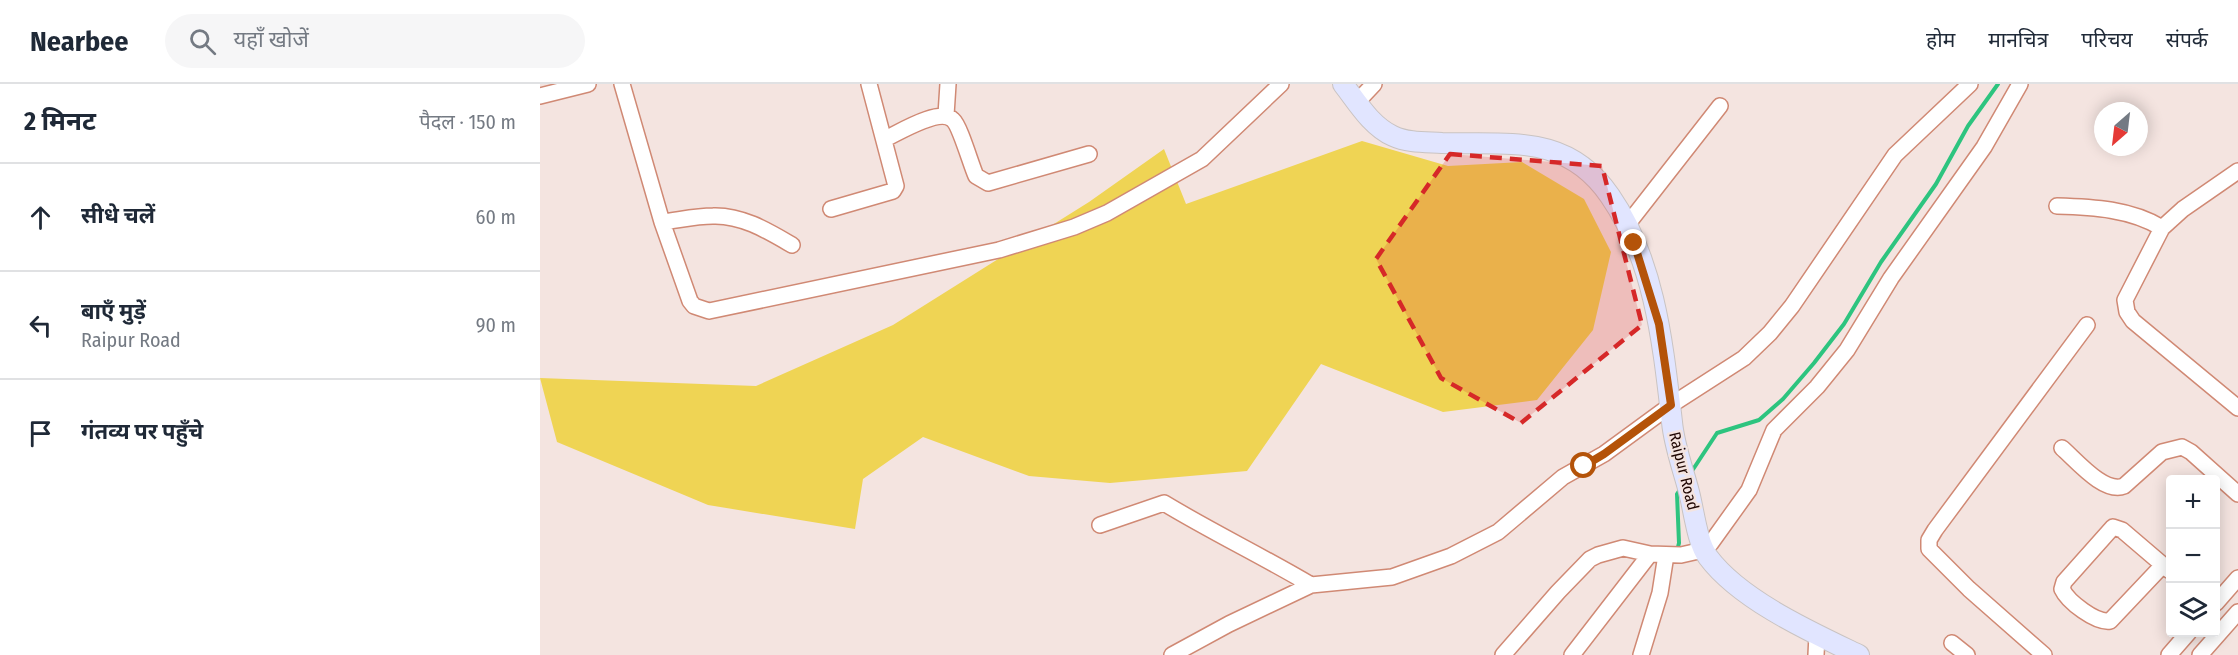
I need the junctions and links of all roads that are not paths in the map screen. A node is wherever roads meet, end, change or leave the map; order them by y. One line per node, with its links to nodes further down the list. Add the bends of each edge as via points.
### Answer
1 (622, 84): 19 (street)
2 (869, 84): 14 (street)
3 (948, 84): 13 (street)
4 (1281, 84): 19 (street, via 1185,171 1107,213 999,250 709,311 690,301)
5 (1343, 84): 11 (main road, Raipur Road)
6 (1374, 84): 11 (street)
7 (1970, 84): 25 (street, via 1895,155 1770,333)
8 (2020, 84): 29 (street, via 1984,147 1891,278 1847,350 1774,430 1749,490)
9 (582, 85): 10 (street)
10 (540, 96)
11 (1357, 102): 20 (main road, Raipur Road, via 1382,130 1405,140 1555,150 1589,172 1610,195)
12 (1720, 106): 20 (street)
13 (946, 115): 14 (street); 15 (street, via 956,122 976,176 983,182)
14 (885, 139): 18 (street, via 897,183 895,189)
15 (1089, 154)
16 (2238, 171): 21 (street)
17 (2057, 206): 21 (street, via 2134,216)
18 (831, 209)
19 (662, 222): 22 (street, via 725,216 752,224)
20 (1627, 225): 25 (main road, Raipur Road, via 1659,324)
21 (2162, 228): 24 (street, via 2125,300 2127,312)
22 (792, 245)
23 (2087, 325): 46 (street, via 1935,530 1928,545 1969,589)
24 (2238, 408)
25 (1671, 414): 29 (main road, Raipur Road); 33 (street, via 1563,477 1498,532 1461,551 1392,577)
26 (2062, 448): 27 (street, via 2103,484 2119,488 2162,452 2182,447)
27 (2238, 494)
28 (1100, 525): 33 (street, via 1164,503)
29 (1703, 550): 30 (street); 36 (main road, Raipur Road, via 1734,584)
30 (1667, 555): 40 (street, via 1623,548 1590,560); 41 (street); 42 (street)
31 (2167, 568): 31 (street, via 2122,530 2113,528 2062,589 2094,618 2105,622)
32 (2238, 578): 34 (street)
33 (1311, 585): 39 (street)
34 (2220, 598)
35 (2238, 612): 48 (street)
36 (1817, 635): 43 (street); 44 (main road, Raipur Road)
37 (2185, 637): 47 (street)
38 (1952, 643): 45 (street)
39 (1172, 655)
40 (1503, 655)
41 (1572, 655)
42 (1641, 655)
43 (1816, 655)
44 (1859, 655)
45 (1967, 655)
46 (2044, 655)
47 (2169, 655)
48 (2200, 655)

